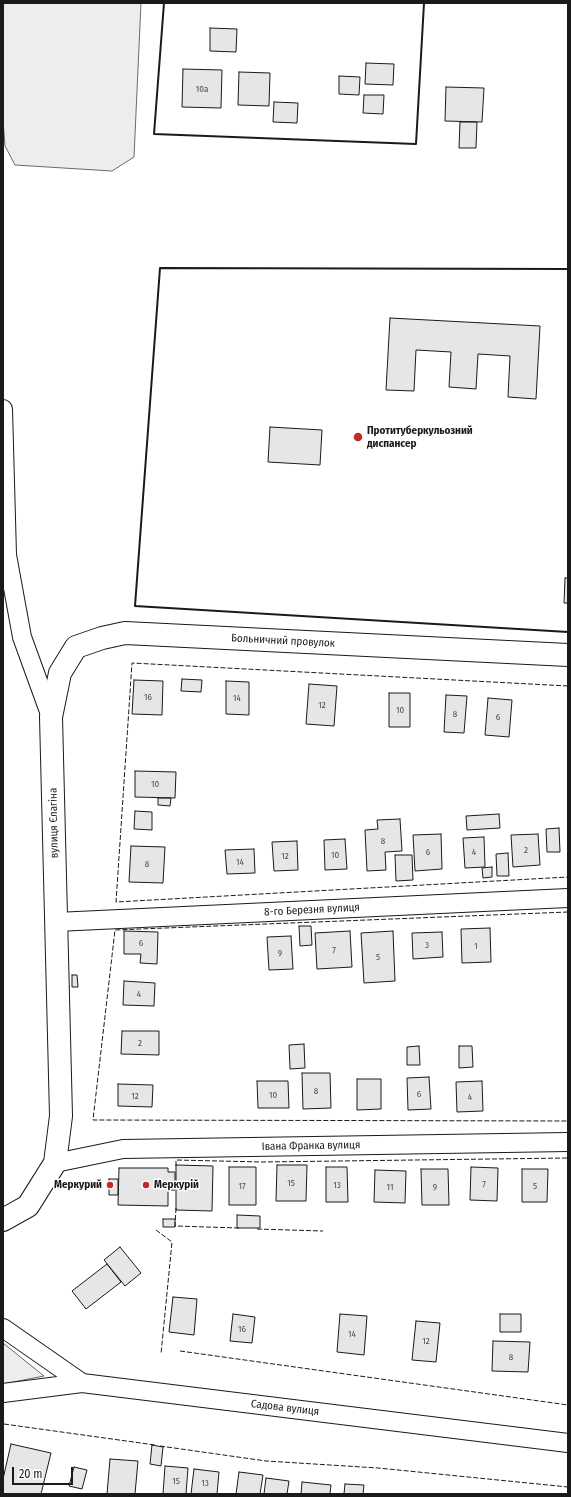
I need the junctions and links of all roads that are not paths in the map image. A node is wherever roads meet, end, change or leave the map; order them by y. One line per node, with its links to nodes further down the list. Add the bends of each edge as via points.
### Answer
1 (3, 409): 3 (street, вулиця Єлагіна, via 6,555 22,637)
2 (568, 655): 3 (main road, Больничний провулок, via 125,633 76,647 60,673)
3 (52, 717): 5 (main road, вулиця Єлагіна)
4 (568, 898): 5 (street, 8-го Березня вулиця)
5 (56, 922): 7 (main road, вулиця Єлагіна, via 61,1116)
6 (568, 1142): 7 (street, Івана Франка вулиця, via 123,1149)
7 (55, 1163): 8 (main road, вулиця Єлагіна, via 28,1206)
8 (3, 1220)
9 (3, 1328): 10 (street)
10 (82, 1383): 11 (street, Садова вулиця); 12 (street, Садова вулиця)
11 (3, 1393)
12 (568, 1444)

